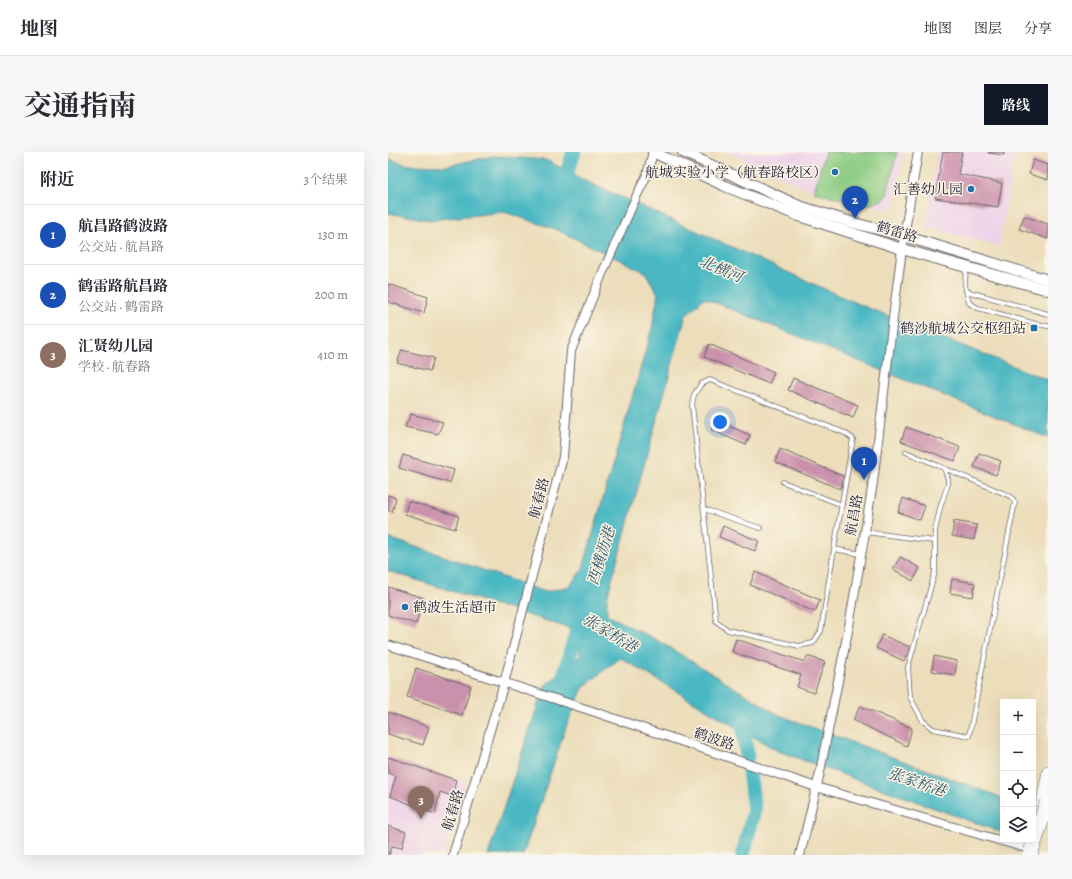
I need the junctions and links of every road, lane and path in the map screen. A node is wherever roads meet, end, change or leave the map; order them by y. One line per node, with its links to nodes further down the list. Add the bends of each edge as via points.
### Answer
1 (653, 152): 5 (street, 鹤雷路, via 725,186 799,216); 23 (street, 航春路, via 647,175 602,274 571,352 563,457)
2 (683, 152): 4 (street, 鹤雷路, via 799,206 854,224)
3 (918, 152): 4 (street, 航昌路)
4 (904, 236): 5 (street, 航昌路); 7 (street, 鹤雷路)
5 (902, 249): 6 (street, 鹤雷路); 18 (street, 航昌路)
6 (966, 267): 8 (street, 鹤雷路); 9 (lane)
7 (1048, 280)
8 (1048, 290)
9 (966, 291): 10 (lane); 11 (lane, via 969,303 978,308)
10 (1048, 314)
11 (1048, 326)
12 (906, 452): 13 (lane)
13 (944, 468): 19 (lane, via 948,484); 19 (lane, via 1010,496 1014,502 969,736 933,729 923,721 910,697 908,667 935,572)
14 (783, 482): 15 (lane)
15 (842, 505): 16 (lane, via 853,440 845,432 710,380 701,384 694,395 692,405); 20 (lane)
16 (704, 509): 17 (lane); 20 (lane, via 716,621 728,630 799,646 813,643 821,631)
17 (760, 528)
18 (865, 532): 19 (lane); 21 (street, 航昌路)
19 (934, 541)
20 (834, 549): 21 (lane)
21 (861, 554): 25 (street, 航昌路)
22 (388, 645): 23 (street, 鹤波路)
23 (504, 683): 25 (street, 鹤波路); 28 (street, 航春路)
24 (1048, 771): 27 (main road)
25 (816, 787): 27 (street, 鹤波路); 29 (street, 航昌路)
26 (1047, 803): 27 (highway, bridge)
27 (1032, 853)
28 (453, 855)
29 (800, 855)

